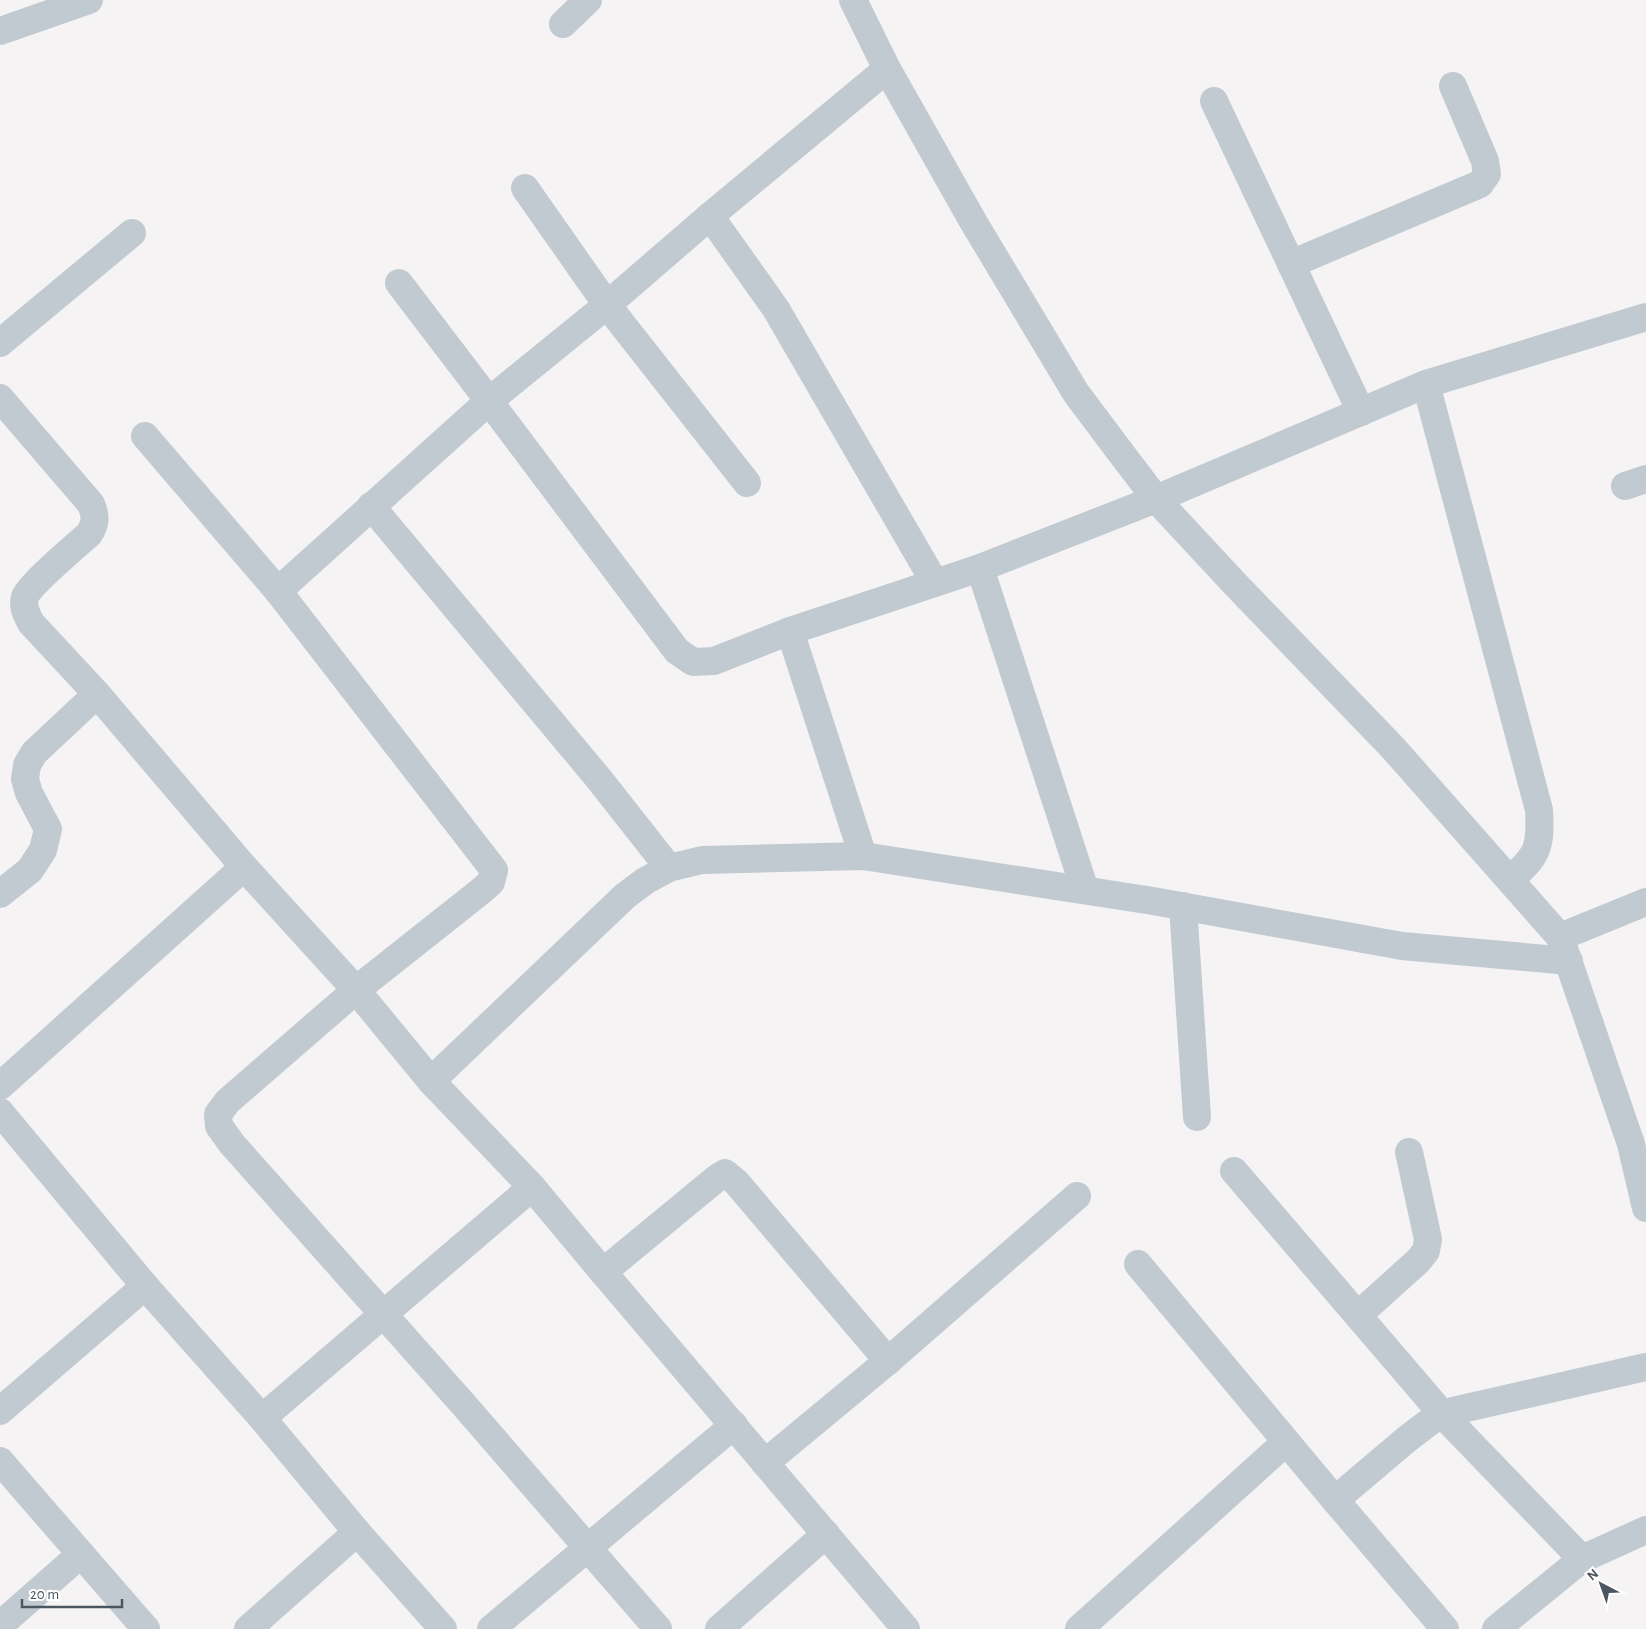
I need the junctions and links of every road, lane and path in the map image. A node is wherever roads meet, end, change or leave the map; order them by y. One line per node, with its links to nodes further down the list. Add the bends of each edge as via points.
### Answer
1 (89, 0): 4 (street)
2 (588, 0): 5 (street)
3 (853, 0): 7 (street)
4 (42, 8): 6 (street)
5 (563, 24)
6 (0, 31)
7 (887, 69): 11 (street); 24 (street, via 1076,393)
8 (1453, 86): 13 (street, via 1485,161 1487,174 1480,184)
9 (1214, 101): 13 (street)
10 (525, 188): 15 (street)
11 (710, 216): 15 (street); 27 (street, via 776,309)
12 (132, 234): 17 (street)
13 (1291, 264): 21 (street)
14 (399, 283): 20 (street)
15 (607, 305): 20 (street); 23 (street)
16 (1646, 317): 18 (street)
17 (0, 343)
18 (1426, 384): 21 (street); 34 (street, via 1539,810 1540,833 1535,854)
19 (0, 398): 30 (street, via 91,504 95,515 94,527 89,534 33,586 25,598 25,610 31,623)
20 (489, 401): 25 (street); 29 (street, via 677,651 693,662 714,661)
21 (1361, 412): 24 (street)
22 (145, 436): 28 (street)
23 (748, 483)
24 (1156, 499): 26 (street); 34 (street, via 1393,748)
25 (371, 506): 28 (street); 33 (street, via 599,779)
26 (980, 568): 27 (street); 35 (street)
27 (935, 583): 29 (street)
28 (278, 591): 40 (street, via 494,870 491,882)
29 (790, 631): 31 (street)
30 (97, 694): 32 (street); 36 (street, via 34,753 27,765 24,779 48,829 43,850 30,870)
31 (863, 856): 33 (street, via 702,860); 35 (street)
32 (244, 867): 40 (street); 42 (street)
33 (669, 868): 41 (street, via 625,896)
34 (1510, 880): 39 (street)
35 (1085, 890): 38 (street)
36 (0, 894)
37 (1646, 902): 39 (street)
38 (1183, 906): 39 (street, via 1402,946); 44 (street)
39 (1565, 949): 45 (street)
40 (356, 990): 41 (street); 54 (street, via 228,1101 218,1114 219,1126)
41 (431, 1081): 48 (street)
42 (0, 1086)
43 (0, 1112): 53 (street)
44 (1197, 1117)
45 (1639, 1138): 50 (street)
46 (1410, 1152): 55 (street, via 1428,1239 1426,1251)
47 (1234, 1171): 55 (street)
48 (532, 1187): 52 (street); 54 (street)
49 (1078, 1196): 56 (street)
50 (1646, 1208)
51 (1138, 1264): 62 (street)
52 (603, 1272): 56 (street, via 725,1173); 61 (street)
53 (145, 1286): 58 (street); 60 (street)
54 (383, 1313): 60 (street); 69 (street)
55 (1358, 1315): 59 (street)
56 (888, 1361): 64 (street)
57 (1646, 1367): 59 (street, via 1453,1411)
58 (0, 1411)
59 (1444, 1416): 65 (street, via 1432,1420 1407,1439); 71 (street)
60 (262, 1418): 67 (street)
61 (734, 1425): 64 (street); 69 (street)
62 (1286, 1442): 65 (street); 80 (street)
63 (0, 1461): 70 (street)
64 (765, 1463): 68 (street)
65 (1335, 1500): 81 (street)
66 (1646, 1530): 71 (street)
67 (357, 1532): 74 (street); 75 (street)
68 (826, 1534): 78 (street); 79 (street)
69 (587, 1548): 76 (street); 77 (street)
70 (80, 1554): 72 (street); 73 (street)
71 (1582, 1559): 82 (street)
72 (0, 1626)
73 (146, 1629)
74 (248, 1629)
75 (443, 1629)
76 (491, 1629)
77 (658, 1629)
78 (719, 1629)
79 (906, 1629)
80 (1079, 1629)
81 (1445, 1629)
82 (1496, 1629)

